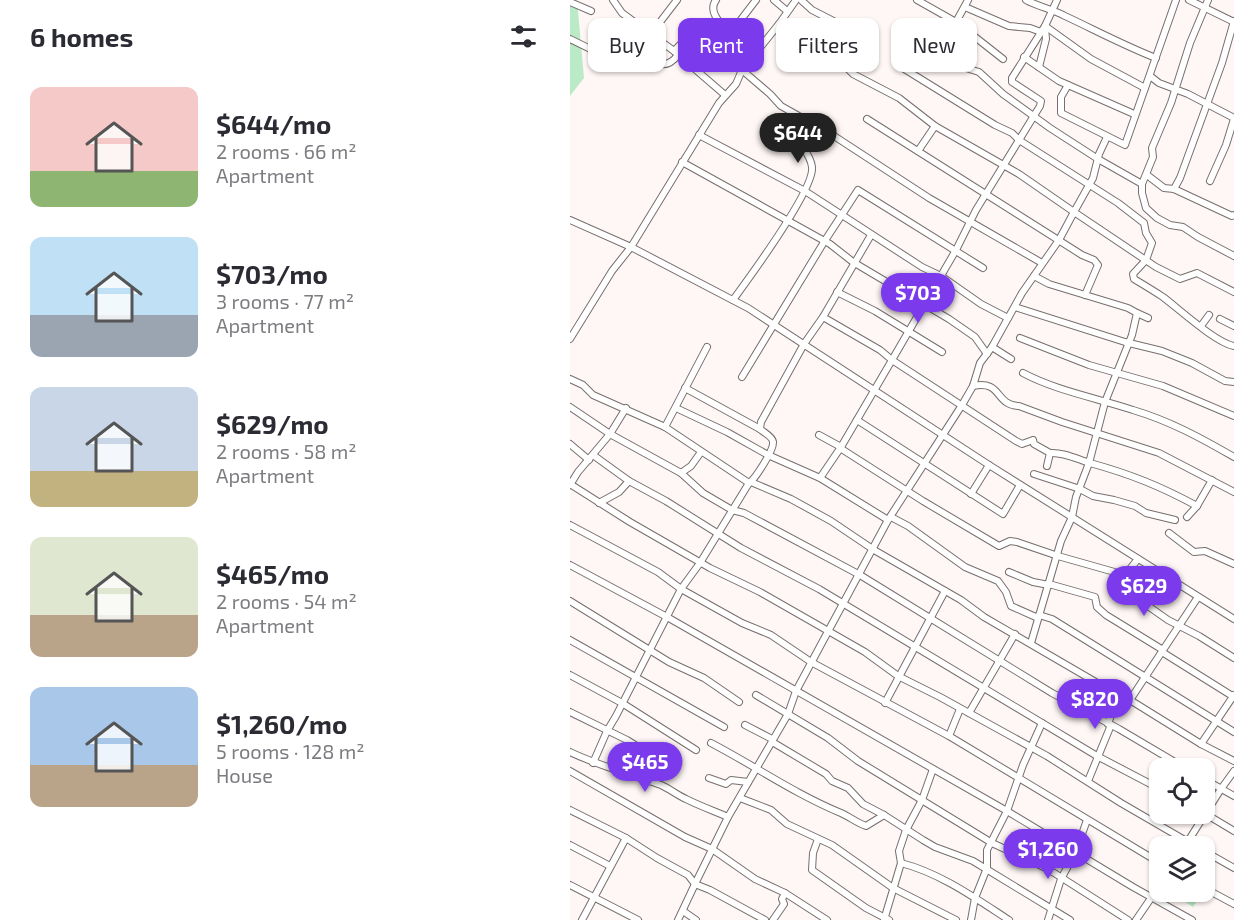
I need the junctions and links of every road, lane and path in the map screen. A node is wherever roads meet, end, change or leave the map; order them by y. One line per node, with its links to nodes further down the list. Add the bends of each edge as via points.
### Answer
1 (613, 0): 33 (street, via 622,13)
2 (677, 0): 18 (street)
3 (716, 0): 19 (street, via 713,11)
4 (756, 0): 20 (street)
5 (774, 0): 17 (street)
6 (798, 0): 17 (street); 22 (street)
7 (917, 0): 23 (street)
8 (1026, 0): 15 (street)
9 (1057, 0): 15 (street)
10 (1176, 0): 35 (street)
11 (1189, 0): 14 (street)
12 (570, 2): 16 (street)
13 (966, 3): 24 (street); 27 (street, via 1009,27)
14 (1206, 4): 25 (street); 48 (street)
15 (1052, 9): 27 (street); 35 (street)
16 (591, 11)
17 (787, 11): 21 (street)
18 (663, 18)
19 (717, 18)
20 (742, 18)
21 (782, 18)
22 (828, 18)
23 (949, 18)
24 (958, 18)
25 (1234, 21): 50 (street)
26 (776, 27): 30 (street)
27 (1043, 29): 34 (street); 38 (street, via 1046,39); 47 (street)
28 (570, 39): 31 (street)
29 (977, 39): 36 (street)
30 (764, 42)
31 (588, 48)
32 (678, 51): 33 (street)
33 (676, 53): 37 (street)
34 (1024, 57): 38 (street); 52 (street, via 1012,82 1041,101)
35 (1156, 58): 45 (street)
36 (1003, 59)
37 (666, 65)
38 (1039, 67): 46 (street)
39 (699, 72): 49 (street)
40 (741, 72): 49 (street)
41 (744, 72): 76 (street, via 781,106)
42 (850, 72): 55 (street, via 899,98)
43 (909, 72): 59 (street)
44 (977, 72): 52 (street)
45 (1149, 76): 47 (street); 48 (street)
46 (1068, 85): 51 (street); 57 (street, via 1061,97 1061,113)
47 (1145, 88): 51 (street)
48 (1176, 90): 50 (street); 64 (street, via 1152,148)
49 (725, 95): 56 (street)
50 (1206, 103): 53 (street); 68 (street)
51 (1134, 114): 57 (street, via 1125,144)
52 (1034, 116): 59 (street); 61 (street)
53 (1234, 118): 65 (street)
54 (867, 119): 60 (street)
55 (935, 126): 60 (street); 63 (street)
56 (699, 135): 62 (street); 69 (street)
57 (1107, 137): 61 (street)
58 (797, 138): 69 (street, via 812,168)
59 (1019, 140): 63 (street); 67 (street)
60 (918, 151): 70 (street)
61 (1098, 159): 66 (street); 67 (street)
62 (682, 162): 74 (street); 80 (street)
63 (1004, 166): 70 (street); 71 (street)
64 (1147, 175): 66 (street); 68 (street, via 1164,188)
65 (1210, 181)
66 (1142, 184): 82 (street, via 1146,208 1157,218 1183,227)
67 (1090, 185): 71 (street); 83 (street, via 1144,223 1152,243)
68 (1174, 189): 73 (street)
69 (805, 191): 72 (street); 74 (street)
70 (986, 194): 76 (street); 78 (street)
71 (1074, 212): 78 (street); 83 (street)
72 (842, 214): 77 (street); 79 (street); 81 (street, via 860,190)
73 (1233, 214)
74 (787, 219): 79 (street); 92 (street)
75 (570, 220): 80 (street)
76 (970, 222): 81 (street); 85 (street)
77 (871, 235): 84 (street); 87 (street)
78 (1059, 240): 85 (street); 91 (street, via 1098,265)
79 (824, 242): 84 (street); 101 (street)
80 (631, 247): 92 (street); 106 (street)
81 (956, 250): 86 (street); 87 (street)
82 (1234, 256)
83 (1146, 260): 90 (street, via 1180,279 1197,273); 102 (street, via 1133,274 1134,279)
84 (853, 262): 89 (street); 93 (street)
85 (1042, 263): 88 (street)
86 (983, 268)
87 (941, 276): 93 (street); 98 (street)
88 (1034, 276): 91 (street, via 1049,285); 94 (street)
89 (837, 292): 97 (street); 104 (street)
90 (1234, 292)
91 (1085, 295): 95 (street)
92 (733, 300): 101 (street)
93 (925, 304): 104 (street); 113 (street, via 975,337)
94 (1015, 307): 98 (street); 107 (street)
95 (1137, 314): 99 (street); 107 (street)
96 (1209, 315): 102 (street)
97 (823, 317): 108 (street); 115 (street)
98 (1008, 318): 111 (street)
99 (1148, 318)
100 (1220, 319): 103 (street)
101 (774, 324): 108 (street); 118 (street)
102 (1201, 326): 109 (street, via 1223,343)
103 (1234, 326)
104 (909, 332): 112 (street); 115 (street)
105 (1020, 338): 117 (street)
106 (570, 339)
107 (1129, 343): 117 (street); 120 (street, via 1161,351)
108 (804, 344): 123 (street); 132 (street)
109 (1234, 346)
110 (707, 347): 122 (street)
111 (992, 347): 113 (street); 114 (street)
112 (942, 352)
113 (987, 354): 121 (street)
114 (1011, 359)
115 (892, 360): 123 (street); 125 (street)
116 (1023, 374): 124 (street)
117 (1117, 374): 124 (street); 129 (street, via 1163,386)
118 (742, 377)
119 (570, 379): 126 (street, via 593,395)
120 (1234, 382)
121 (973, 386): 125 (street); 134 (street, via 988,384 1004,402)
122 (685, 388): 127 (street); 132 (street)
123 (874, 390): 130 (street); 136 (street)
124 (1105, 402): 134 (street); 143 (street, via 1179,426)
125 (962, 405): 136 (street); 140 (street, via 1016,441 1022,444 1034,440 1034,444)
126 (626, 408): 131 (street); 133 (street)
127 (676, 408): 131 (street); 141 (street)
128 (571, 410): 133 (street)
129 (1234, 416)
130 (857, 420): 138 (street); 144 (street)
131 (665, 427): 139 (street)
132 (760, 429): 141 (street, via 774,443)
133 (610, 434): 142 (street); 148 (street)
134 (1097, 434): 145 (street); 151 (street, via 1159,453)
135 (819, 435): 138 (street)
136 (943, 435): 144 (street); 146 (street)
137 (570, 444): 142 (street)
138 (840, 447): 150 (street); 157 (street)
139 (701, 452): 148 (street); 153 (street)
140 (1050, 453): 145 (street); 147 (street)
141 (768, 455): 150 (street); 153 (street)
142 (591, 457): 152 (street); 154 (street)
143 (1234, 457)
144 (925, 463): 157 (street); 159 (street)
145 (1089, 463): 156 (street); 161 (street, via 1161,487)
146 (989, 465): 155 (street); 159 (street)
147 (1047, 466)
148 (681, 474): 162 (street)
149 (1034, 474): 156 (street)
150 (820, 478): 165 (street)
151 (1212, 480): 158 (street); 161 (street)
152 (629, 481): 160 (street, via 620,492); 169 (street)
153 (750, 482): 162 (street); 170 (street, via 803,505)
154 (570, 485): 160 (street)
155 (1020, 485): 159 (street, via 1003,514); 163 (street)
156 (1080, 489): 163 (street); 166 (street)
157 (907, 491): 165 (street); 171 (street, via 993,544 1017,542)
158 (1234, 492)
159 (971, 494)
160 (598, 503): 173 (street)
161 (1197, 506): 164 (street)
162 (732, 510): 169 (street); 177 (street)
163 (1072, 517): 171 (street); 172 (street)
164 (1187, 517)
165 (890, 518): 170 (street); 186 (street, via 908,526 965,567 998,581 1011,606)
166 (1174, 520)
167 (570, 525): 180 (street, via 658,572)
168 (1169, 533): 174 (street, via 1194,552 1205,551)
169 (718, 534): 173 (street); 184 (street)
170 (874, 550): 177 (street); 181 (street)
171 (1058, 556): 172 (street, via 1125,575); 178 (street)
172 (1138, 559): 182 (street)
173 (700, 562): 180 (street); 190 (street)
174 (1234, 564)
175 (570, 566): 185 (street)
176 (1009, 572): 178 (street)
177 (860, 575): 184 (street); 187 (street)
178 (1049, 584): 186 (street); 196 (street, via 1095,597 1097,607 1106,615)
179 (1121, 587): 189 (street)
180 (681, 589): 185 (street); 199 (street, via 771,635)
181 (945, 591): 187 (street); 191 (street)
182 (1198, 597): 188 (street); 189 (street)
183 (570, 601): 195 (street)
184 (844, 604): 190 (street); 194 (street)
185 (667, 617): 195 (street); 205 (street)
186 (1039, 617): 193 (street); 203 (street, via 1052,619)
187 (931, 619): 194 (street); 198 (street)
188 (1234, 619)
189 (1179, 626): 196 (street); 197 (street)
190 (829, 632): 199 (street); 201 (street)
191 (1015, 634): 193 (street); 198 (street)
192 (570, 640): 202 (street)
193 (1031, 643): 207 (street)
194 (915, 645): 201 (street); 204 (street)
195 (650, 648): 202 (street); 210 (street)
196 (1162, 651): 203 (street); 208 (street)
197 (1234, 658)
198 (999, 660): 204 (street); 220 (street)
199 (811, 662): 205 (street); 212 (street)
200 (570, 675): 211 (street)
201 (898, 676): 212 (street); 213 (street)
202 (634, 677): 211 (street); 221 (street)
203 (1144, 677): 209 (street); 217 (street)
204 (984, 687): 215 (street); 218 (street)
205 (796, 691): 216 (street); 236 (street)
206 (756, 695): 216 (street)
207 (1118, 695): 209 (street); 220 (street)
208 (1234, 696): 217 (street)
209 (1130, 700): 227 (street)
210 (739, 702)
211 (622, 703): 222 (street); 229 (street)
212 (885, 703): 224 (street)
213 (960, 709): 215 (street); 224 (street)
214 (570, 712): 222 (street)
215 (969, 713): 228 (street)
216 (788, 714): 225 (street); 250 (street)
217 (1215, 722): 223 (street); 227 (street)
218 (1042, 723): 228 (street); 231 (street)
219 (745, 725): 225 (street)
220 (1110, 725): 231 (street); 232 (street)
221 (724, 727)
222 (607, 731): 234 (street); 237 (street)
223 (1234, 732)
224 (949, 736): 241 (street)
225 (772, 739): 235 (street); 253 (street, via 848,788 863,804)
226 (711, 743): 235 (street)
227 (1202, 744): 233 (street)
228 (1030, 748): 241 (street); 242 (street)
229 (696, 750)
230 (570, 752): 234 (street)
231 (1097, 756): 242 (street); 244 (street)
232 (1168, 758)
233 (1234, 761)
234 (593, 763): 254 (street, via 663,786)
235 (758, 768): 243 (street); 253 (street, via 859,824 866,826)
236 (933, 769): 250 (street); 252 (street)
237 (675, 770)
238 (570, 771): 264 (street)
239 (1234, 771): 246 (street)
240 (709, 778): 243 (street, via 726,784 731,780)
241 (1018, 778): 252 (street); 256 (street)
242 (1088, 781): 259 (street)
243 (748, 782): 248 (street)
244 (1149, 783)
245 (1215, 785): 246 (street)
246 (1221, 789): 247 (street); 249 (street)
247 (1234, 796)
248 (740, 798): 254 (street); 261 (street, via 771,810 787,824)
249 (1215, 798)
250 (922, 800): 257 (street); 262 (street)
251 (570, 810): 260 (street)
252 (1007, 811): 262 (street); 265 (street)
253 (885, 815): 257 (street)
254 (728, 817): 264 (street)
255 (1215, 819): 258 (street)
256 (1086, 820): 265 (street); 266 (street)
257 (906, 830): 268 (street, via 899,851); 270 (street, via 935,848)
258 (1234, 831)
259 (1174, 836)
260 (626, 838): 269 (street); 273 (street, via 688,875)
261 (818, 839): 275 (street); 287 (street, via 812,870)
262 (992, 843): 270 (street, via 986,855); 272 (street)
263 (570, 845): 269 (street)
264 (712, 849): 273 (street); 276 (street, via 755,879)
265 (1076, 851): 272 (street); 278 (street)
266 (1149, 857)
267 (1215, 857): 271 (street)
268 (901, 862): 275 (street); 280 (street)
269 (610, 867): 279 (street)
270 (987, 868): 280 (street); 284 (street)
271 (1234, 868)
272 (1061, 879): 284 (street); 300 (street)
273 (695, 884): 285 (street); 292 (street)
274 (570, 885): 279 (street)
275 (892, 888): 287 (street); 295 (street)
276 (785, 893): 293 (street, via 784,904); 294 (street)
277 (1215, 894): 283 (street)
278 (1149, 896)
279 (595, 898): 288 (street); 289 (street)
280 (975, 898): 296 (street); 297 (street)
281 (1149, 900): 301 (street)
282 (1160, 902): 302 (street)
283 (1234, 903)
284 (1052, 909): 286 (street); 298 (street)
285 (683, 911): 290 (street); 291 (street)
286 (1059, 917): 299 (street)
287 (886, 919)
288 (582, 920)
289 (638, 920)
290 (678, 920)
291 (696, 920)
292 (765, 920)
293 (772, 920)
294 (827, 920)
295 (956, 920)
296 (971, 920)
297 (1009, 920)
298 (1048, 920)
299 (1070, 920)
300 (1128, 920)
301 (1136, 920)
302 (1192, 920)

